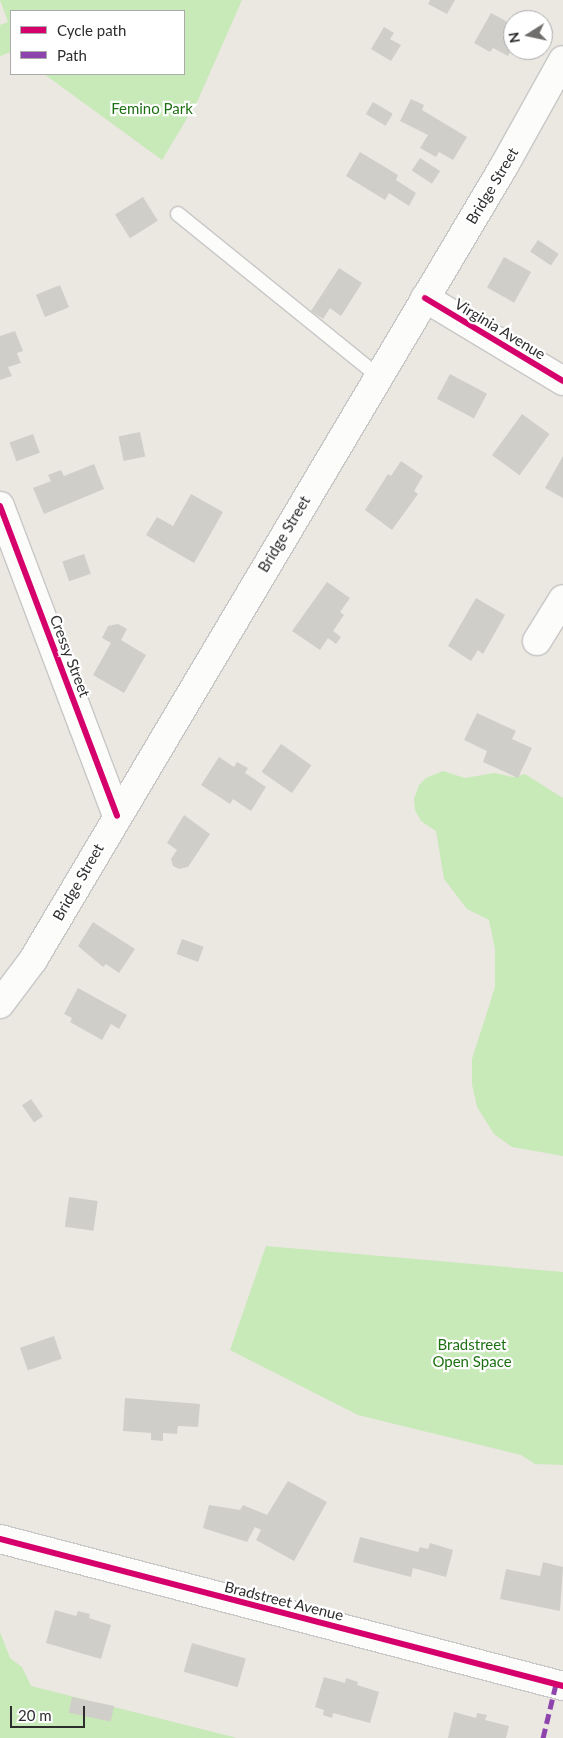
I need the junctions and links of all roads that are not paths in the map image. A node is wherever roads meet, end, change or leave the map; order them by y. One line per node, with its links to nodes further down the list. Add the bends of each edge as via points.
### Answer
1 (563, 60): 3 (street, Bridge Street)
2 (178, 214): 4 (lane)
3 (425, 298): 4 (street, Bridge Street); 5 (street, Virginia Avenue)
4 (378, 376): 9 (street, Bridge Street)
5 (563, 381)
6 (0, 506): 9 (street, Cressy Street)
7 (563, 599): 8 (street)
8 (537, 641)
9 (117, 816): 10 (street, Bridge Street, via 33,960)
10 (0, 1004)
11 (0, 1538): 12 (street, Bradstreet Avenue)
12 (563, 1686)

